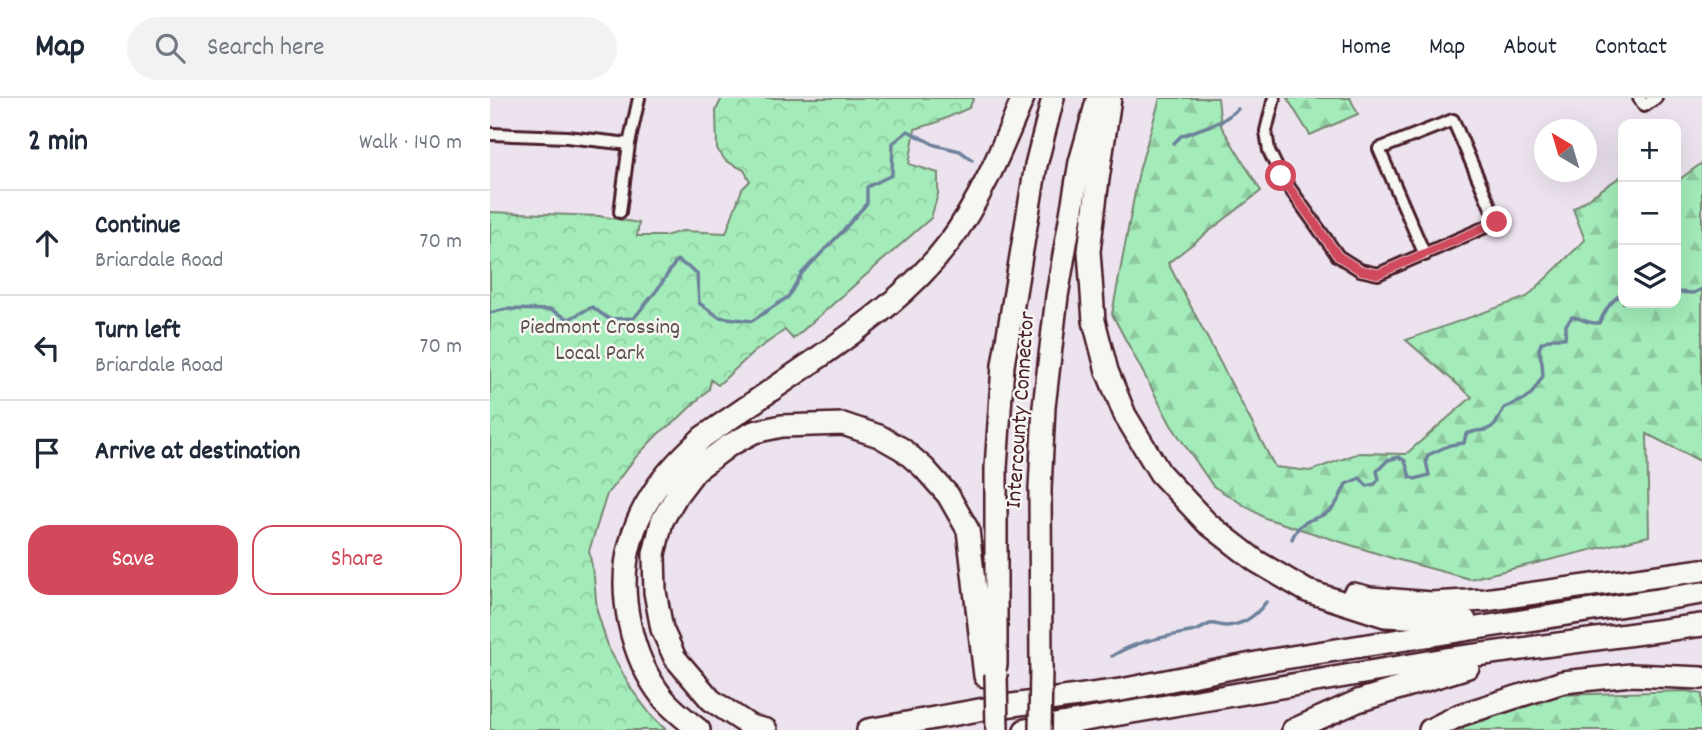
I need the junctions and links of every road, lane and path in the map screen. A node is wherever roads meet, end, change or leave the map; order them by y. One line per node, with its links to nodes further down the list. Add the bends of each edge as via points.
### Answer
1 (639, 98): 10 (street)
2 (1023, 98): 21 (highway, via 990,175 927,269 854,332 703,437 653,492 630,542 626,567 629,625 649,679 664,700)
3 (1053, 98): 19 (highway, Intercounty Connector, via 1035,165 1003,365)
4 (1098, 98): 26 (highway, Intercounty Connector, bridge, via 1078,176 1057,296 1044,407)
5 (1111, 98): 13 (highway, via 1089,251 1094,321 1107,371 1125,415 1160,473 1206,523)
6 (1274, 98): 12 (street, via 1266,131 1269,151 1281,176 1338,256 1360,270 1378,274)
7 (1639, 98): 8 (street, via 1644,106)
8 (1657, 98)
9 (490, 134): 10 (street)
10 (629, 144): 11 (street)
11 (620, 212)
12 (1424, 255): 12 (street, via 1379,149 1453,120 1497,222)
13 (1256, 561): 14 (highway, via 1370,598 1431,603 1485,600); 16 (highway, via 1307,591 1385,616)
14 (1702, 570)
15 (1702, 593): 16 (highway)
16 (1537, 619): 23 (highway)
17 (1702, 625): 18 (highway)
18 (1569, 643): 25 (highway, via 1446,659); 27 (highway, via 1452,671 1358,701)
19 (991, 675): 22 (highway, via 968,530 948,495 924,468 879,436 844,424 754,432 696,470 677,495 662,522 654,554 655,592 662,629 675,658 711,700 750,726); 24 (highway, Intercounty Connector, bridge)
20 (1702, 678): 28 (highway, via 1631,675 1563,682 1460,715)
21 (699, 730)
22 (766, 730)
23 (868, 730)
24 (995, 730)
25 (1025, 730)
26 (1040, 730)
27 (1293, 730)
28 (1430, 730)

